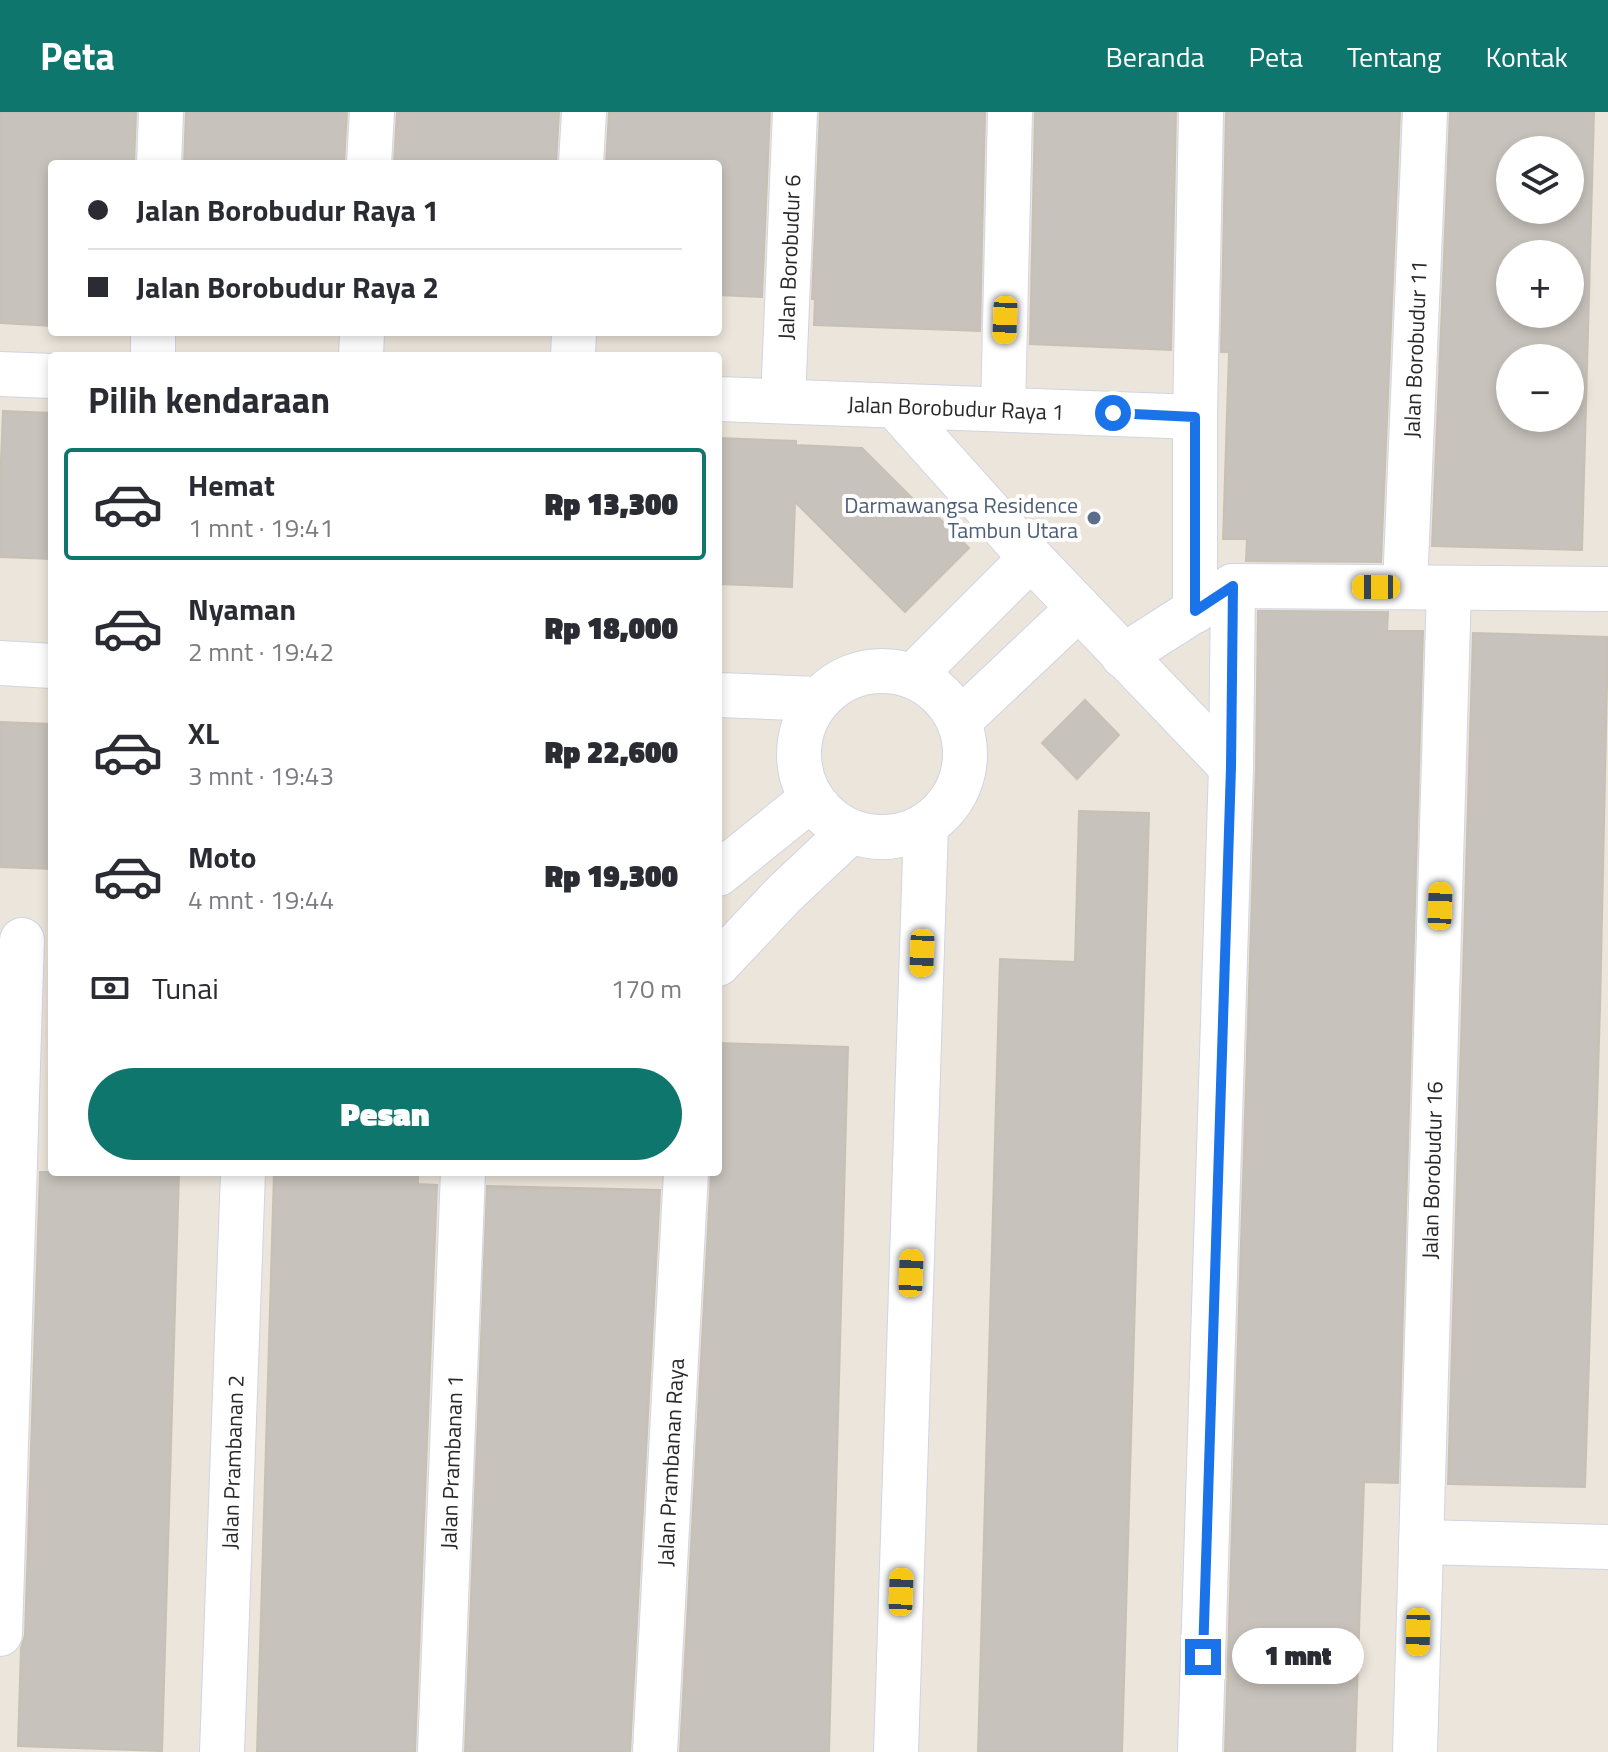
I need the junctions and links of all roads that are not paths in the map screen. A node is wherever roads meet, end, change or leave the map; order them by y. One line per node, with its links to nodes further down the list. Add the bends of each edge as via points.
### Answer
1 (161, 112): 8 (street)
2 (372, 112): 9 (street)
3 (584, 112): 10 (street)
4 (795, 112): 14 (street, Jalan Borobudur 6)
5 (1010, 112): 16 (street)
6 (1201, 112): 17 (street)
7 (1425, 112): 20 (street, Jalan Borobudur 11)
8 (159, 160)
9 (369, 160)
10 (581, 160)
11 (0, 374): 12 (street)
12 (48, 376)
13 (722, 399): 14 (street, Jalan Borobudur Raya 1)
14 (783, 401): 15 (street, Jalan Borobudur Raya 1)
15 (895, 406): 16 (street, Jalan Borobudur Raya 1); 18 (street)
16 (1003, 409): 17 (street, Jalan Borobudur Raya 1)
17 (1195, 417): 24 (street)
18 (1031, 558): 23 (street); 28 (street)
19 (1233, 586): 20 (street); 24 (street); 32 (street)
20 (1405, 587): 21 (street)
21 (1449, 588): 22 (street); 42 (street, Jalan Borobudur 16)
22 (1608, 589)
23 (1079, 608): 25 (street); 31 (street)
24 (1195, 611): 25 (street)
25 (1123, 656): 32 (street)
26 (0, 663): 27 (street)
27 (48, 666)
28 (913, 676): 30 (street, via 888,670 862,672 838,682); 31 (street, via 932,687)
29 (722, 695): 30 (street)
30 (818, 699): 33 (street, via 798,748)
31 (959, 721): 34 (street, via 964,767 957,790)
32 (1231, 767): 49 (street)
33 (811, 799): 35 (street); 36 (street)
34 (926, 825): 35 (street, via 876,838); 48 (street)
35 (850, 832): 38 (street)
36 (722, 871)
37 (25, 941): 44 (street)
38 (728, 952)
39 (243, 1176): 45 (street, Jalan Prambanan 2)
40 (463, 1176): 46 (street, Jalan Prambanan 1)
41 (686, 1176): 47 (street, Jalan Prambanan Raya)
42 (1421, 1542): 43 (street); 50 (street, Jalan Borobudur 16)
43 (1608, 1547)
44 (0, 1634)
45 (222, 1752)
46 (440, 1752)
47 (655, 1752)
48 (896, 1752)
49 (1200, 1752)
50 (1415, 1752)

